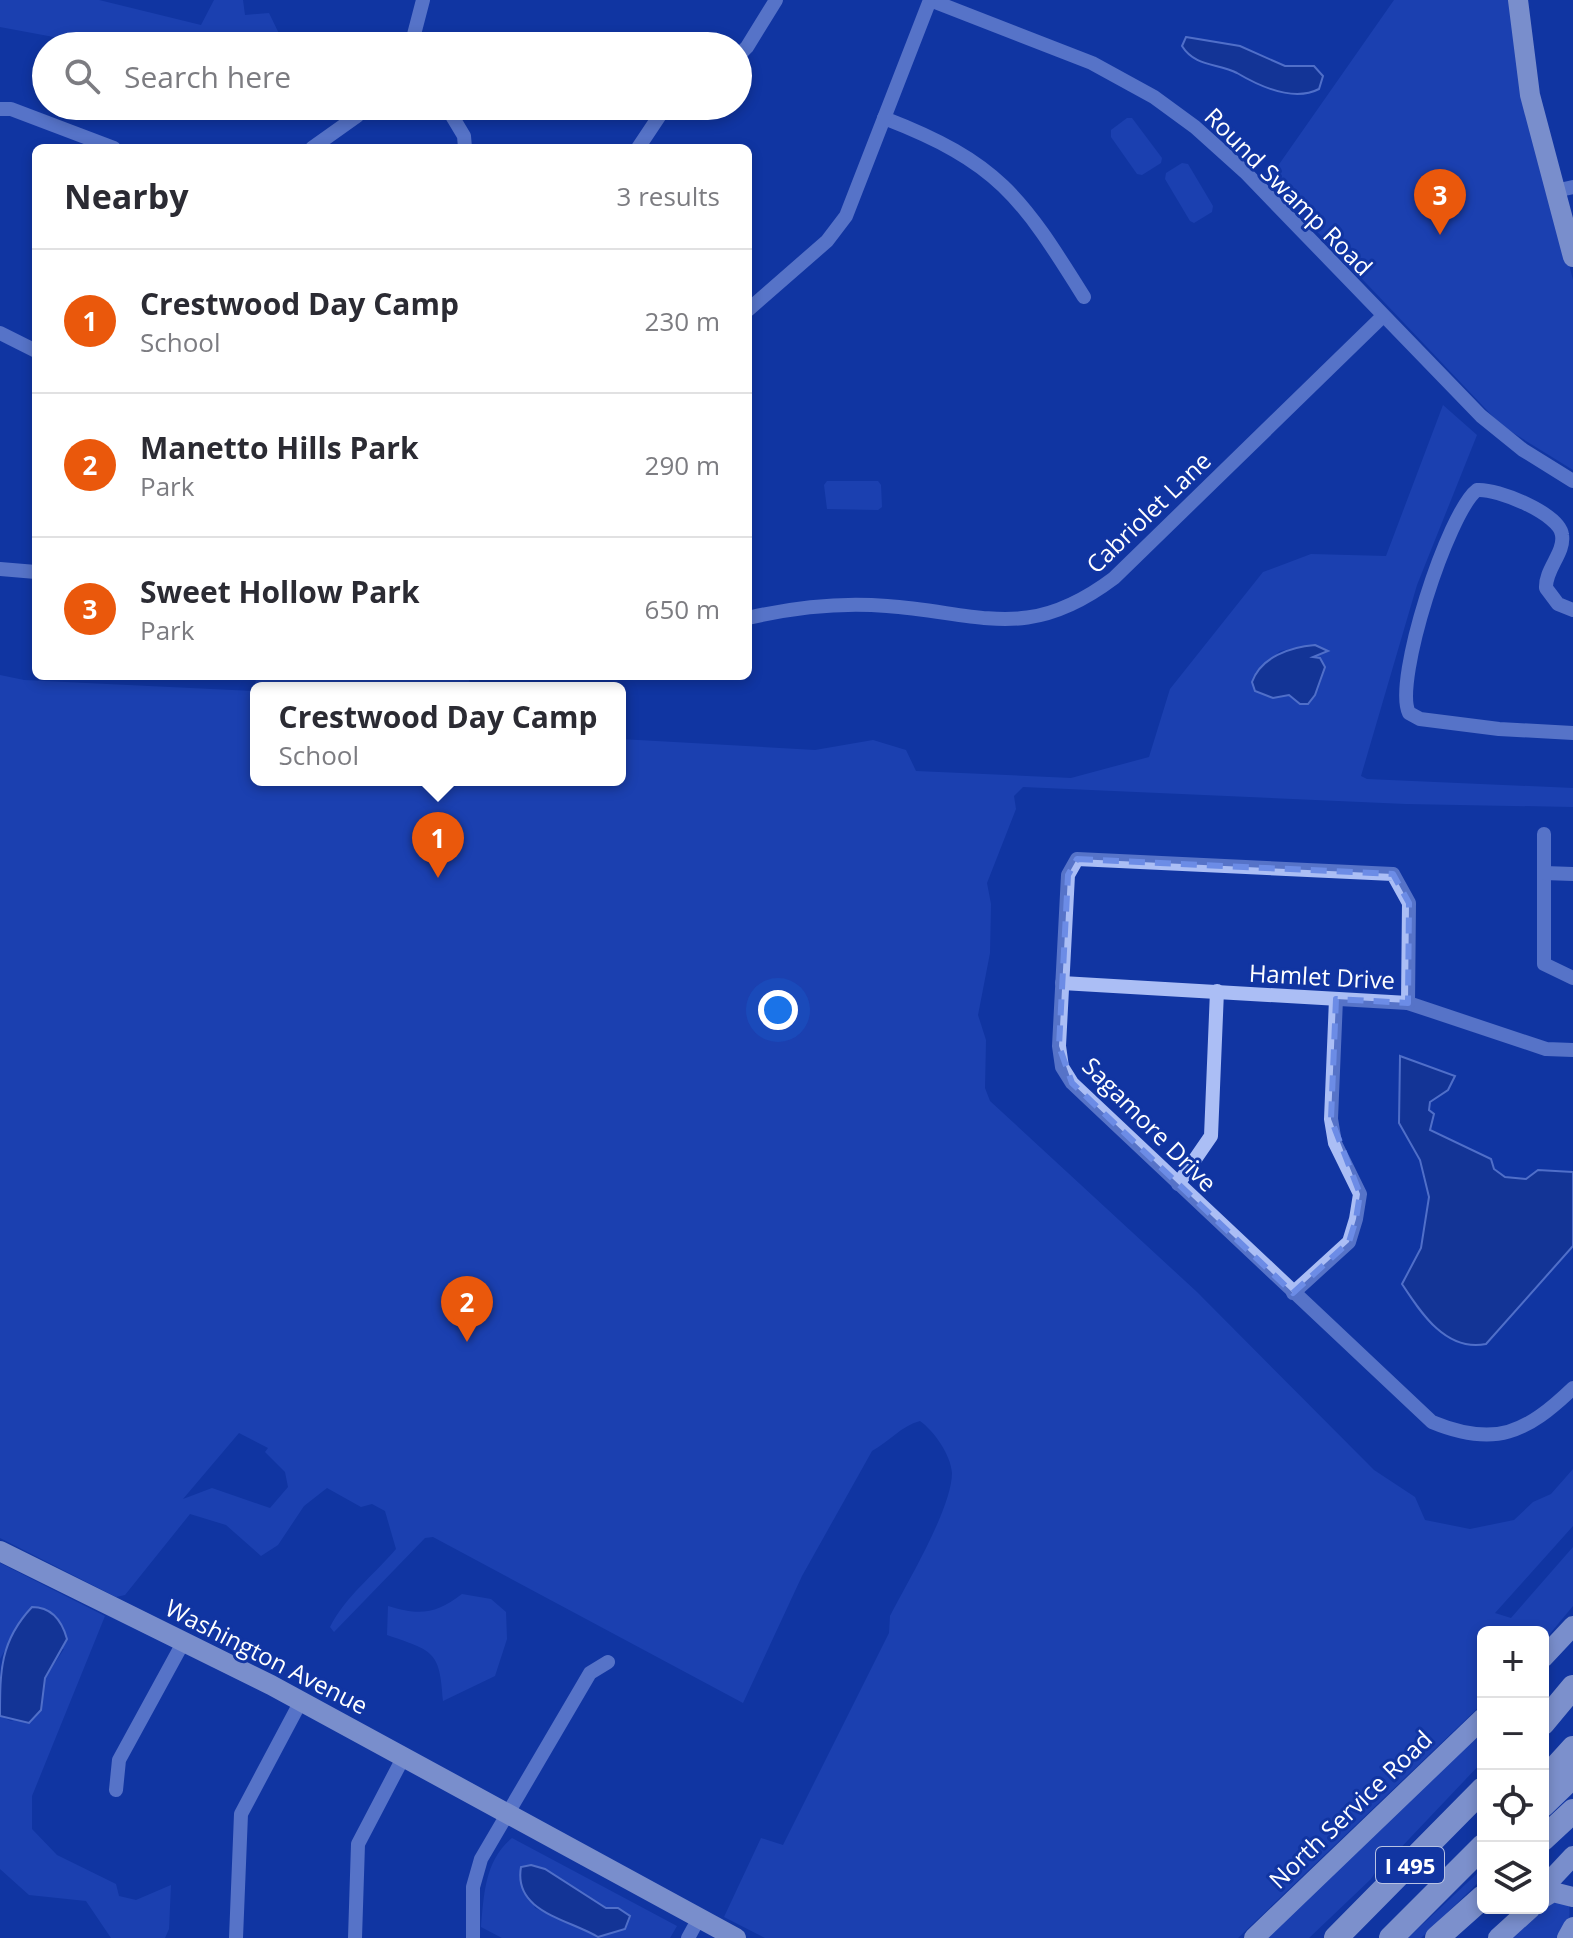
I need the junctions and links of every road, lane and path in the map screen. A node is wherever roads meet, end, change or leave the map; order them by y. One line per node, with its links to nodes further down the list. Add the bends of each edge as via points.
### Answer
1 (423, 0): 5 (street)
2 (776, 0): 6 (street)
3 (930, 0): 9 (street); 22 (street, Round Swamp Road, via 1092,63 1154,97 1245,172)
4 (1518, 0): 18 (main road, via 1530,95)
5 (415, 32)
6 (752, 39)
7 (0, 109): 8 (street)
8 (32, 117)
9 (884, 118): 20 (street, via 953,148 999,179 1041,229); 21 (street, via 846,216 827,241)
10 (40, 120): 14 (street)
11 (352, 120): 15 (street)
12 (454, 120): 16 (street)
13 (657, 120): 17 (street)
14 (103, 144)
15 (318, 144)
16 (465, 144)
17 (641, 144)
18 (1564, 189): 19 (main road)
19 (1573, 257)
20 (1084, 297)
21 (752, 307)
22 (1383, 316): 25 (street, Round Swamp Road, via 1496,428); 29 (street, Cabriolet Lane, via 1088,598 1030,619 1003,622 913,608 836,604)
23 (0, 333): 24 (street)
24 (32, 349)
25 (1573, 481)
26 (0, 569): 27 (street)
27 (32, 572)
28 (1573, 610): 30 (street, via 1558,604 1546,588 1562,544 1556,522 1506,494 1477,490 1466,501 1435,569 1403,691 1409,713 1420,719)
29 (752, 617)
30 (1573, 733)
31 (1544, 834): 32 (street)
32 (1544, 873): 33 (street); 34 (street, via 1544,964)
33 (1573, 874)
34 (1573, 978)
35 (1062, 983): 36 (street, Hamlet Drive); 38 (street, Sagamore Drive, via 1068,875 1077,859 1378,873 1393,874 1409,903); 40 (street, Sagamore Drive, via 1062,1067 1072,1083)
36 (1217, 991): 37 (street, Hamlet Drive); 40 (street, via 1211,1136)
37 (1336, 999): 38 (street, Hamlet Drive); 41 (street, via 1331,1119 1335,1143 1360,1194 1349,1242)
38 (1408, 1003): 39 (street, Hamlet Drive, via 1546,1049)
39 (1573, 1050)
40 (1178, 1184): 41 (street, Sagamore Drive)
41 (1293, 1293): 42 (street, Sagamore Drive, via 1409,1404 1432,1422 1464,1435 1519,1430)
42 (1573, 1388)
43 (0, 1551): 45 (main road, Washington Avenue)
44 (1573, 1626): 46 (main road)
45 (184, 1641): 49 (main road, Washington Avenue); 56 (street, via 119,1760)
46 (1549, 1652)
47 (608, 1662): 60 (street, via 590,1673)
48 (1573, 1687): 50 (highway)
49 (301, 1701): 53 (main road, Washington Avenue); 73 (street, via 241,1814)
50 (1549, 1716)
51 (1477, 1724): 78 (main road, North Service Road)
52 (1573, 1748): 54 (highway)
53 (403, 1758): 60 (main road, Washington Avenue); 74 (street, via 358,1844)
54 (1549, 1774)
55 (1573, 1776): 58 (highway)
56 (116, 1790)
57 (1477, 1795): 79 (highway, I 495)
58 (1549, 1799)
59 (1573, 1811): 61 (highway)
60 (506, 1815): 71 (main road, Washington Avenue); 75 (street, via 476,1872)
61 (1549, 1833)
62 (1477, 1852): 80 (highway, I 495)
63 (1573, 1856): 65 (main road)
64 (1477, 1865): 80 (highway)
65 (1549, 1882)
66 (1549, 1894): 67 (main road)
67 (1573, 1897)
68 (1477, 1902): 81 (highway)
69 (1518, 1914): 82 (main road)
70 (1524, 1914): 82 (main road)
71 (699, 1918): 76 (street); 77 (main road, Washington Avenue)
72 (1573, 1927): 83 (main road)
73 (236, 1938)
74 (355, 1938)
75 (473, 1938)
76 (688, 1938)
77 (736, 1938)
78 (1254, 1938)
79 (1336, 1938)
80 (1392, 1938)
81 (1437, 1938)
82 (1496, 1938)
83 (1567, 1938)

